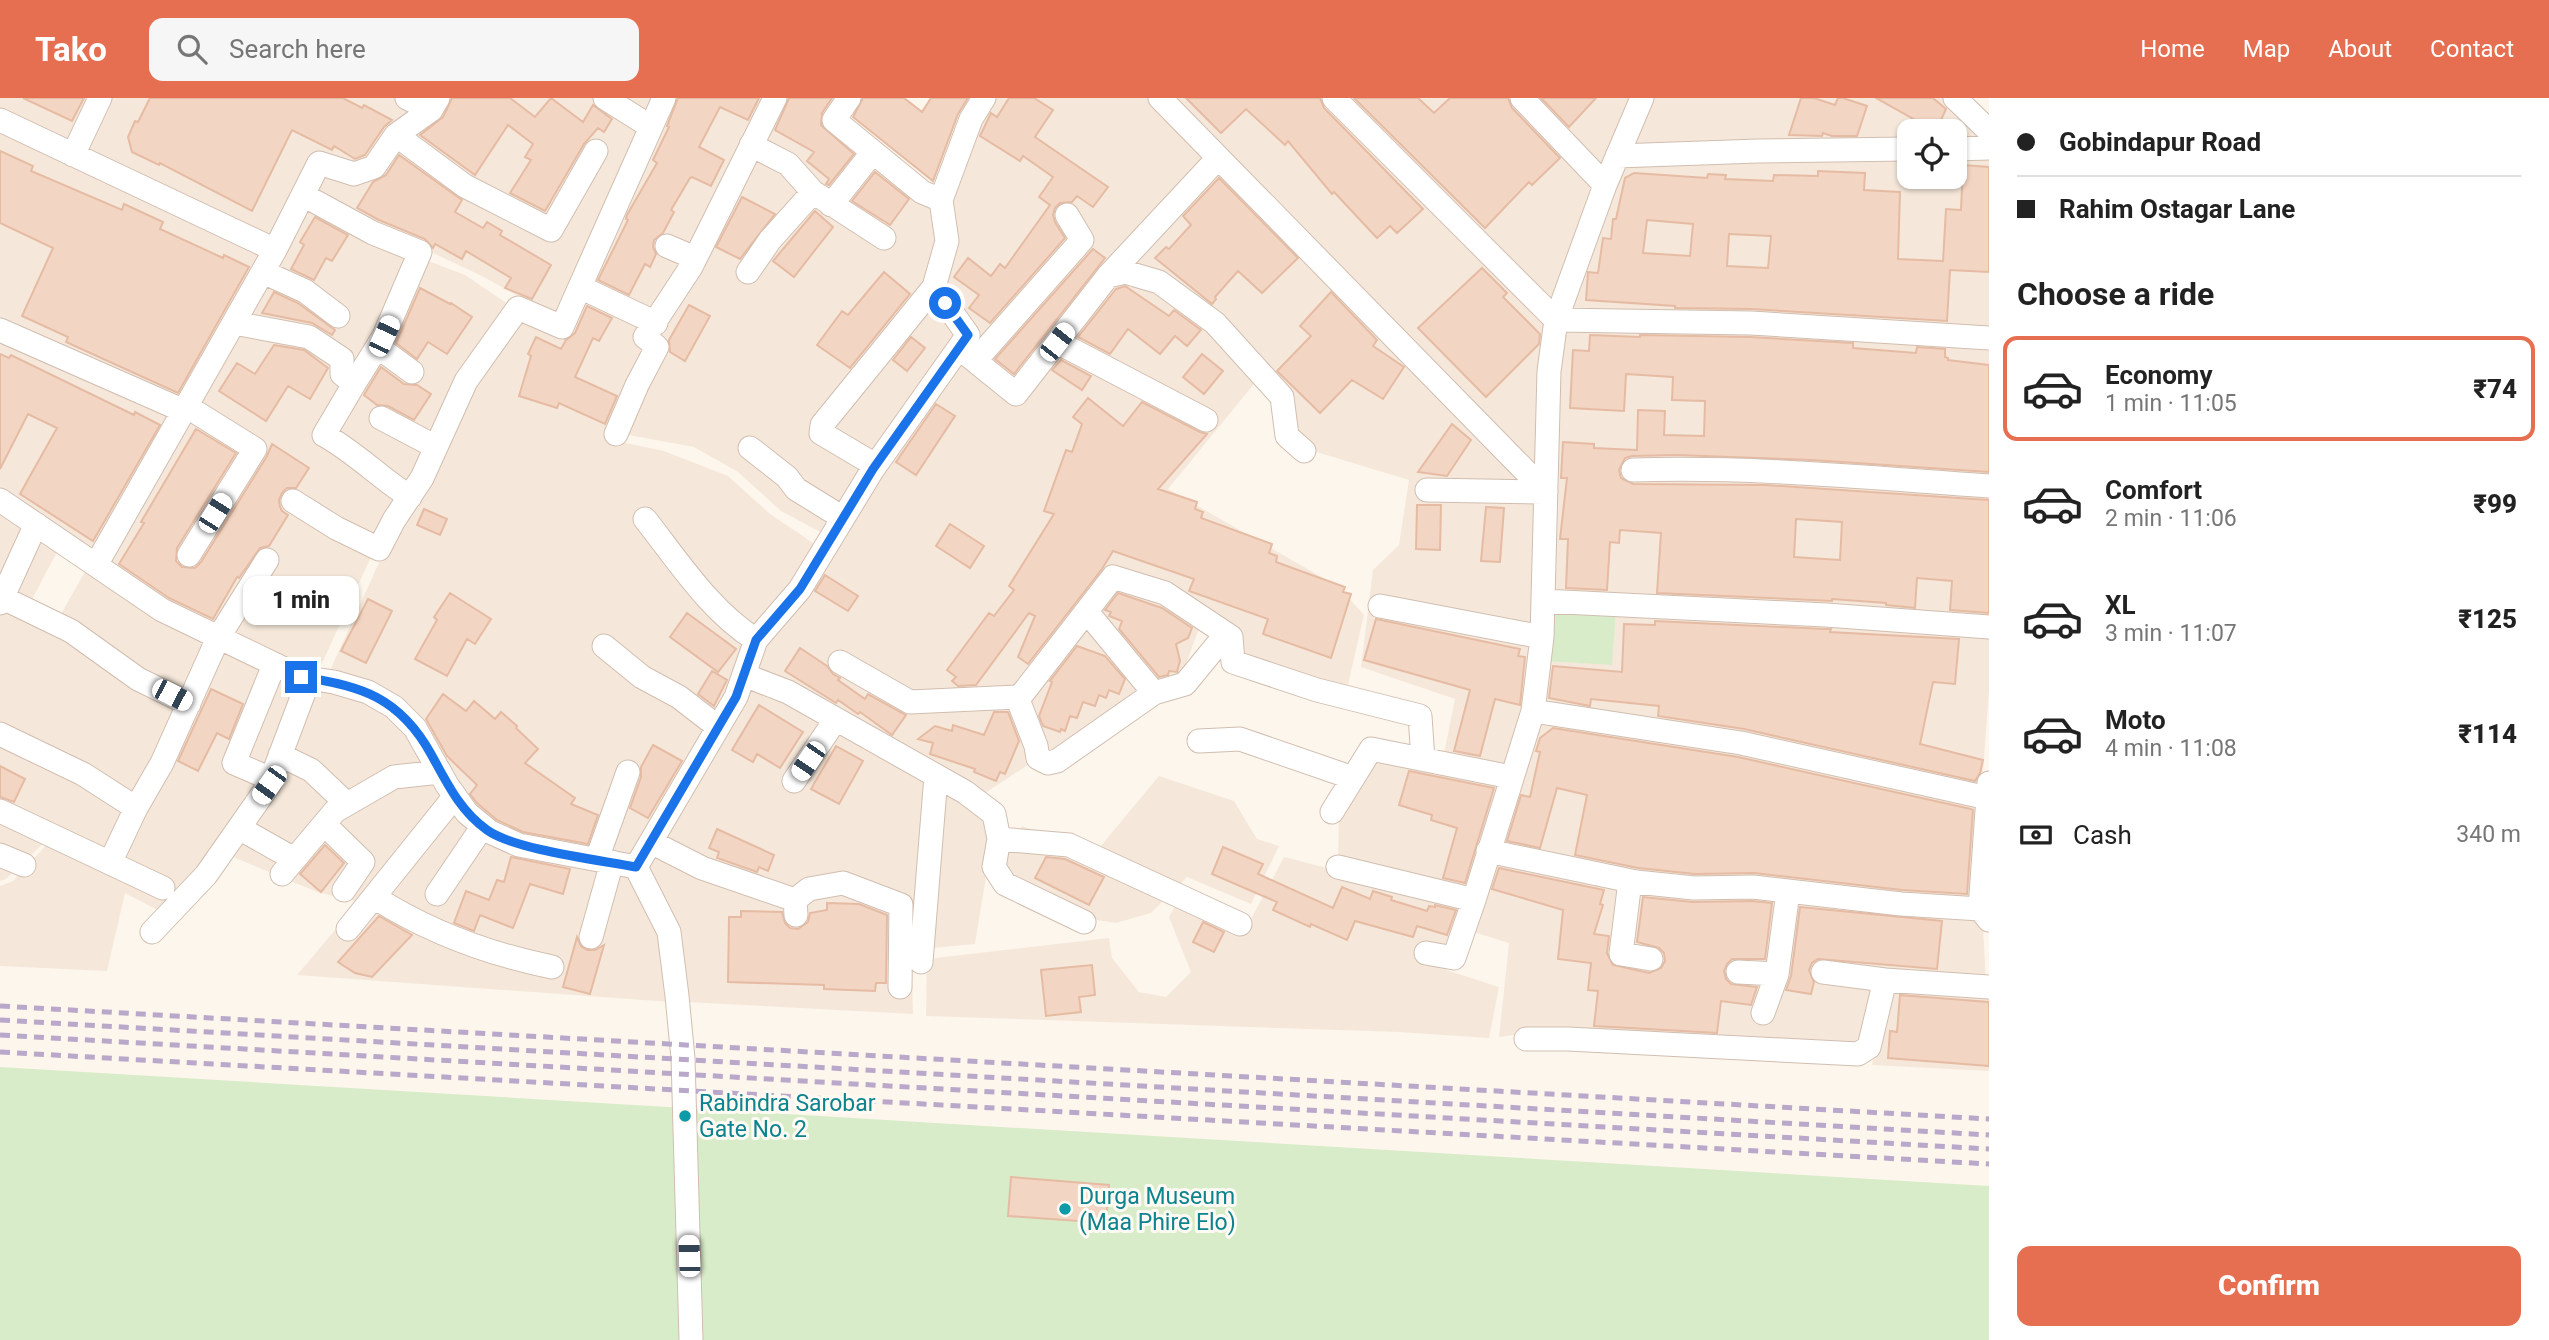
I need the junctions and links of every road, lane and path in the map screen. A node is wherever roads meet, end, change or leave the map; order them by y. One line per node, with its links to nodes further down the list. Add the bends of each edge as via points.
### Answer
1 (100, 98): 24 (street)
2 (407, 98): 13 (street)
3 (605, 98): 15 (street)
4 (664, 98): 15 (street)
5 (775, 98): 18 (street)
6 (849, 98): 23 (street, via 834,120)
7 (984, 98): 30 (street, via 971,119)
8 (1160, 98): 26 (street)
9 (1334, 98): 42 (street)
10 (1522, 98): 27 (street)
11 (1642, 98): 25 (street)
12 (1955, 98): 16 (street)
13 (434, 104): 17 (street)
14 (0, 120): 24 (street)
15 (651, 127): 39 (street)
16 (1989, 131)
17 (396, 135): 22 (street, via 465,187 551,230); 28 (street, via 374,167 354,174 319,163)
18 (751, 145): 29 (street, via 788,164); 35 (street)
19 (1989, 148): 21 (street)
20 (1897, 149): 25 (street)
21 (1967, 149)
22 (596, 150)
23 (873, 152): 29 (street); 30 (street, via 922,192)
24 (73, 155): 34 (street)
25 (1616, 156): 27 (street)
26 (1218, 158): 38 (street); 63 (street)
27 (1605, 185): 42 (street)
28 (303, 195): 34 (street); 48 (street, via 373,233 420,252)
29 (822, 198): 32 (street); 37 (street, via 770,240)
30 (941, 200): 40 (street, via 947,241)
31 (1068, 215): 49 (street, via 1082,240)
32 (884, 238)
33 (667, 246): 35 (street)
34 (275, 250): 36 (street)
35 (695, 258): 44 (street)
36 (263, 272): 41 (street, via 305,291); 43 (street)
37 (748, 272)
38 (1108, 276): 47 (street); 58 (street, via 1125,272 1159,282 1215,323 1282,397 1287,436)
39 (580, 287): 44 (street); 56 (street, via 562,327 519,308 466,381)
40 (933, 287): 49 (street, via 968,335); 59 (street, via 822,425 821,433)
41 (338, 316)
42 (1556, 320): 46 (street, via 1751,323); 63 (street, via 1549,371)
43 (234, 323): 51 (street, via 309,337 342,359 342,374); 52 (street)
44 (656, 323): 55 (street, via 645,337 657,347)
45 (0, 330): 52 (street)
46 (1989, 338)
47 (1057, 342): 49 (street, via 1016,394); 54 (street)
48 (378, 347): 50 (street); 51 (street)
49 (967, 354): 59 (street)
50 (412, 372)
51 (355, 384): 64 (street, via 324,435)
52 (185, 408): 70 (street, via 255,449); 72 (street)
53 (381, 418): 56 (street)
54 (1206, 420)
55 (616, 435)
56 (436, 447): 64 (street)
57 (750, 448): 67 (street, via 796,489)
58 (1304, 451)
59 (876, 465): 67 (street)
60 (1633, 470): 61 (street)
61 (1989, 486)
62 (1427, 490): 63 (street)
63 (1546, 492): 74 (street)
64 (410, 497): 66 (street, via 379,549)
65 (0, 500): 69 (street)
66 (293, 501)
67 (843, 518): 81 (street, via 800,589)
68 (645, 519): 81 (street, via 705,597)
69 (36, 524): 72 (street); 73 (street)
70 (189, 555)
71 (267, 560): 79 (street)
72 (96, 565): 79 (street, via 162,610)
73 (1, 601): 89 (street, via 71,631 138,679)
74 (1543, 601): 77 (street); 78 (street)
75 (1380, 607): 78 (street)
76 (1087, 612): 80 (street, via 1112,577 1165,593); 87 (street); 88 (street)
77 (1989, 626)
78 (1542, 637): 90 (street)
79 (218, 638): 84 (street); 89 (street)
80 (1231, 638): 87 (street, via 1217,645 1185,684); 96 (street, via 1233,662 1317,690 1420,716)
81 (756, 640): 85 (street)
82 (604, 646): 92 (street)
83 (840, 662): 88 (street, via 910,702)
84 (274, 665): 86 (street); 102 (street, via 234,763)
85 (744, 675): 91 (street, via 788,692); 92 (street)
86 (309, 678): 95 (street); 97 (street, via 368,692 394,707 415,728)
87 (1154, 693): 88 (street, via 1048,763 1038,758)
88 (1017, 696)
89 (188, 704): 107 (street)
90 (1534, 711): 100 (street); 104 (street, via 1741,743)
91 (836, 719): 99 (street); 103 (street)
92 (718, 727): 114 (street)
93 (0, 734): 107 (street, via 83,774)
94 (1199, 741): 101 (street, via 1240,739)
95 (280, 755): 102 (street); 106 (street, via 312,770)
96 (1423, 759): 100 (street); 101 (street, via 1371,749)
97 (440, 772): 105 (street); 106 (street, via 394,778)
98 (628, 772): 117 (street)
99 (936, 776): 113 (street, via 994,814); 137 (street)
100 (1511, 777): 115 (street)
101 (1353, 778): 109 (street)
102 (271, 779): 112 (street)
103 (794, 781)
104 (1988, 790): 129 (street)
105 (455, 796): 111 (street); 127 (street)
106 (347, 804): 110 (street)
107 (136, 808): 118 (street)
108 (0, 811): 118 (street)
109 (1332, 812)
110 (324, 824): 112 (street, via 288,867); 124 (street, via 363,862)
111 (483, 827): 117 (street, via 519,845); 126 (street)
112 (239, 828): 133 (street, via 206,875)
113 (999, 839): 130 (street, via 994,867 1005,884); 131 (street, via 1069,845)
114 (651, 842): 120 (street); 143 (street, via 795,908 809,889 843,883 901,905)
115 (1488, 851): 122 (street); 128 (street)
116 (0, 855): 119 (street)
117 (604, 861): 120 (street); 134 (street)
118 (110, 863): 123 (street)
119 (24, 865)
120 (636, 867): 147 (street, via 669,932 677,996)
121 (1338, 867): 128 (street)
122 (1630, 881): 125 (street); 136 (street, via 1620,954)
123 (163, 888)
124 (344, 890)
125 (1788, 892): 129 (street); 141 (street)
126 (437, 894)
127 (374, 897): 132 (street); 138 (street, via 451,937 512,959)
128 (1474, 900): 135 (street, via 1454,958)
129 (1986, 911)
130 (1084, 922)
131 (1240, 924)
132 (348, 929)
133 (152, 932)
134 (591, 937)
135 (1426, 953)
136 (1651, 959)
137 (920, 962)
138 (552, 967)
139 (1738, 972): 141 (street)
140 (1823, 972): 142 (street)
141 (1777, 974): 145 (street)
142 (1885, 980): 144 (street); 146 (street, via 1868,1047 1858,1054)
143 (900, 987)
144 (1989, 987)
145 (1763, 1013)
146 (1526, 1039)
147 (691, 1340)

